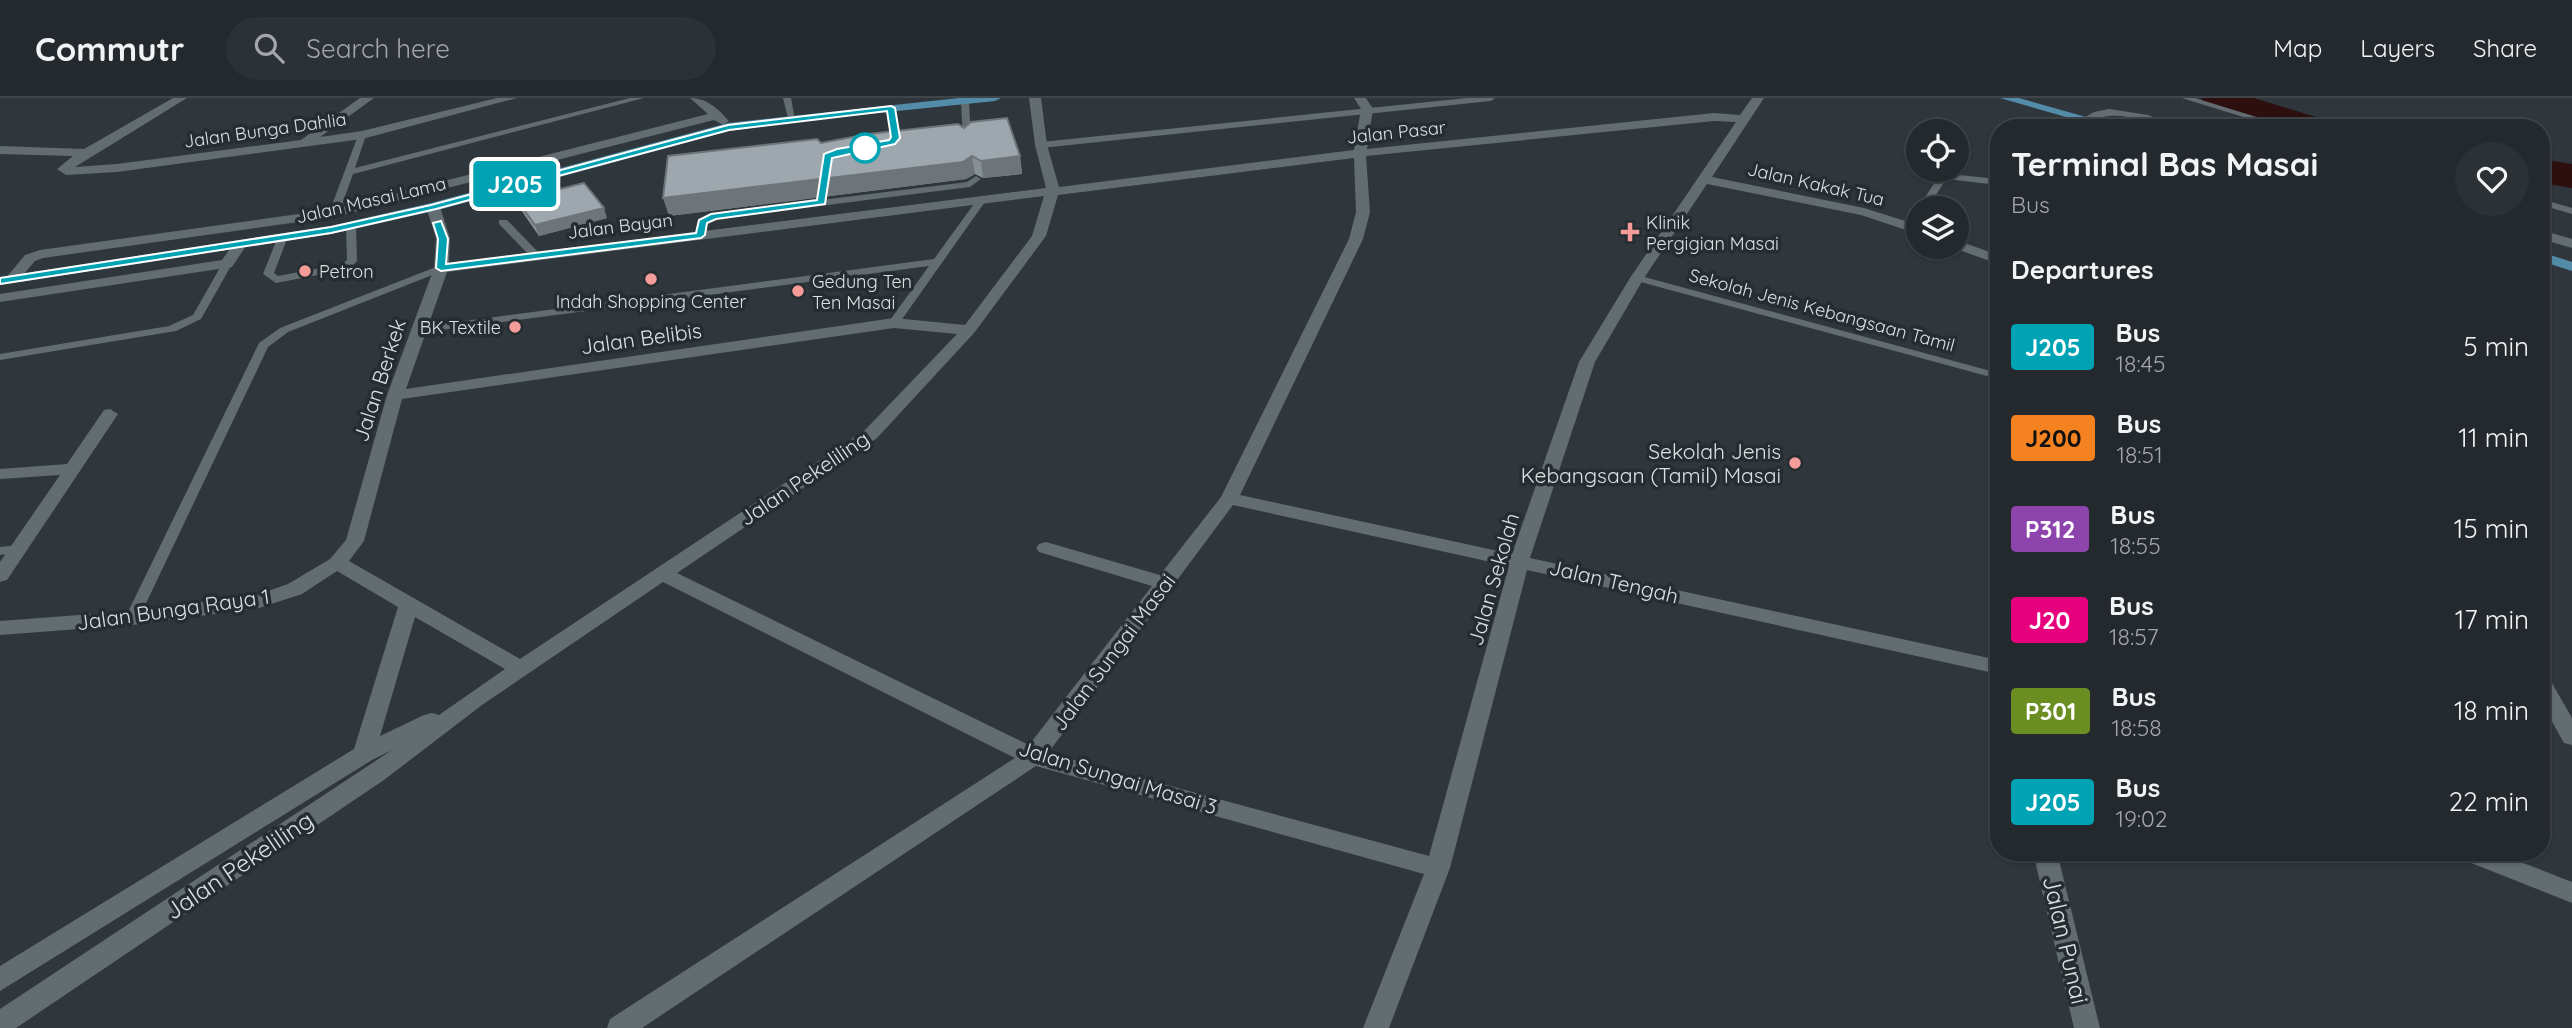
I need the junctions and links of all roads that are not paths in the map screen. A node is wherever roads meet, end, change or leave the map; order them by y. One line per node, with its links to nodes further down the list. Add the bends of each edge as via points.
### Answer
1 (181, 98): 29 (street)
2 (368, 98): 25 (street)
3 (511, 98): 23 (street, Jalan Bunga Dahlia)
4 (640, 98): 31 (lane)
5 (696, 98): 16 (street)
6 (787, 98): 17 (lane)
7 (995, 98): 13 (main road, Jalan Masai Lama)
8 (1035, 98): 26 (street)
9 (1491, 98): 14 (lane)
10 (1758, 98): 18 (street, Jalan Sekolah)
11 (2006, 98): 19 (main road)
12 (2186, 98): 21 (lane)
13 (965, 101): 15 (main road, Jalan Masai Lama); 24 (lane)
14 (1364, 104): 26 (lane); 30 (street, Jalan Sungai Masai)
15 (891, 108): 17 (main road, Jalan Masai Lama); 27 (lane, via 895,138)
16 (719, 115): 22 (street); 41 (street)
17 (792, 118): 22 (main road, Jalan Masai Lama)
18 (1743, 119): 30 (street, Jalan Pasar, via 1673,120); 34 (street, Jalan Sekolah)
19 (2088, 119): 20 (street, via 2109,112)
20 (2147, 119)
21 (2257, 119)
22 (728, 127): 39 (main road, Jalan Masai Lama)
23 (362, 135): 25 (street, Jalan Bunga Dahlia); 31 (lane)
24 (967, 140)
25 (302, 143): 29 (street, Jalan Bunga Dahlia, via 117,168 63,169)
26 (1041, 145): 36 (street)
27 (871, 147)
28 (0, 150): 29 (street)
29 (86, 153)
30 (1360, 153): 36 (street, Jalan Pasar); 71 (street, Jalan Sungai Masai, via 1363,212 1356,239)
31 (349, 172): 41 (lane)
32 (1969, 177): 35 (lane)
33 (976, 179): 46 (lane, via 951,187 714,216 702,222)
34 (1704, 179): 43 (street, Jalan Kakak Tua); 59 (street, Jalan Sekolah)
35 (1990, 181)
36 (1053, 190): 37 (street, Jalan Bayan); 64 (street, Jalan Pekeliling, via 1039,236)
37 (982, 199): 46 (street, Jalan Bayan); 55 (lane)
38 (2550, 205): 40 (lane)
39 (432, 207): 44 (main road, Jalan Masai Lama); 58 (street, Jalan Berkek, via 443,239)
40 (2572, 211)
41 (334, 213): 45 (street); 60 (street, via 40,254)
42 (503, 222): 52 (lane)
43 (1906, 222)
44 (351, 225): 45 (main road, Jalan Masai Lama); 48 (lane, via 352,261 345,267 270,279)
45 (331, 230): 48 (main road, Jalan Masai Lama)
46 (701, 235): 52 (street, Jalan Bayan)
47 (2550, 237): 49 (street)
48 (282, 239): 50 (main road, Jalan Masai Lama)
49 (2572, 244)
50 (239, 246): 56 (street); 60 (main road, Jalan Masai Lama)
51 (1969, 249): 53 (street)
52 (536, 256): 58 (street, Jalan Bayan)
53 (1990, 257)
54 (2550, 259): 57 (main road)
55 (937, 262): 62 (lane); 63 (lane)
56 (227, 264): 61 (street); 65 (lane, via 197,317 172,329)
57 (2572, 267)
58 (441, 268): 63 (street, Jalan Berkek); 80 (lane, via 284,330 263,345)
59 (1637, 278): 66 (lane, Sekolah Jenis Kebangsaan Tamil); 74 (street, Jalan Sekolah, via 1587,362)
60 (6, 280)
61 (0, 298)
62 (894, 323): 64 (street, Jalan Belibis); 67 (street, Jalan Belibis)
63 (418, 330): 67 (street, Jalan Berkek)
64 (970, 330): 76 (street, Jalan Pekeliling, via 871,435)
65 (0, 357)
66 (1990, 374)
67 (395, 395): 75 (street, Jalan Berkek, via 355,541)
68 (110, 414): 69 (street)
69 (70, 469): 70 (street); 73 (street)
70 (0, 474)
71 (1229, 498): 74 (street, Jalan Tengah); 78 (street, Jalan Sungai Masai)
72 (1046, 548): 78 (street)
73 (9, 550): 77 (street)
74 (1520, 560): 82 (street, Jalan Tengah); 91 (street, Jalan Sekolah)
75 (337, 562): 79 (street); 80 (street, Jalan Bunga Raya 1, via 295,589 259,601)
76 (662, 574): 83 (street, Jalan Pekeliling); 88 (street, Jalan Sungai Masai 3)
77 (0, 576)
78 (1166, 583): 88 (street, Jalan Sungai Masai)
79 (409, 604): 83 (street); 87 (street)
80 (132, 618): 81 (street, Jalan Bunga Raya 1)
81 (0, 628)
82 (1990, 665)
83 (521, 669): 85 (street, Jalan Pekeliling)
84 (2550, 699): 86 (street)
85 (474, 700): 87 (street, Jalan Pekeliling); 94 (street, Jalan Pekeliling, via 376,774)
86 (2572, 737)
87 (364, 754): 93 (street, Jalan Pekeliling)
88 (1033, 757): 91 (street, Jalan Sungai Masai 3); 95 (street, Jalan Sungai Masai)
89 (2048, 861): 97 (street, Jalan Punai)
90 (2492, 861): 92 (street)
91 (1438, 868): 96 (street, Jalan Sekolah)
92 (2572, 893)
93 (0, 980)
94 (6, 1022)
95 (620, 1028)
96 (1376, 1028)
97 (2087, 1028)

